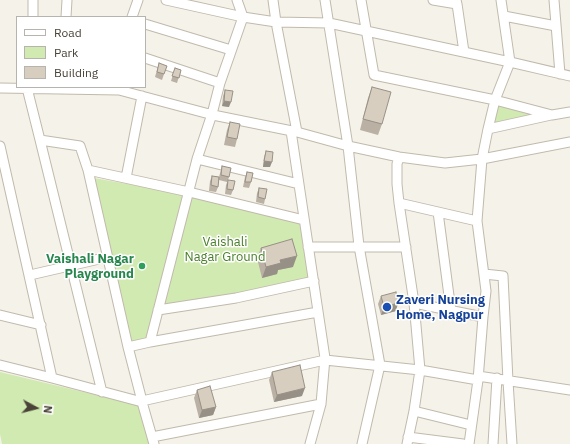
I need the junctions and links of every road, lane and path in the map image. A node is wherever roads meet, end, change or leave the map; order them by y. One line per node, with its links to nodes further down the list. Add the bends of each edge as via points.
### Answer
1 (34, 0): 13 (street)
2 (67, 0): 14 (street)
3 (138, 0): 15 (street)
4 (166, 0): 17 (street)
5 (237, 0): 17 (street)
6 (273, 0): 18 (street)
7 (325, 0): 19 (street)
8 (361, 0): 22 (street)
9 (432, 0): 12 (street)
10 (500, 0): 16 (street)
11 (554, 0): 21 (street)
12 (456, 2): 24 (street)
13 (32, 16)
14 (66, 16)
15 (132, 16)
16 (504, 16): 21 (street); 26 (street)
17 (243, 17): 18 (street); 23 (street)
18 (276, 22): 19 (street); 40 (street)
19 (329, 23): 22 (street); 44 (street)
20 (146, 24): 23 (street)
21 (556, 26): 27 (street)
22 (366, 32): 24 (street); 35 (street, via 374,75)
23 (231, 50): 29 (street)
24 (464, 52): 26 (street)
25 (146, 58): 29 (street)
26 (510, 62): 27 (street); 35 (street)
27 (560, 74): 28 (street)
28 (570, 76)
29 (220, 83): 37 (street)
30 (0, 88): 31 (street)
31 (27, 88): 32 (street); 41 (street)
32 (65, 88): 33 (street)
33 (110, 88): 34 (street)
34 (142, 96): 37 (street); 49 (street)
35 (495, 100): 38 (street); 39 (street)
36 (570, 112): 38 (street)
37 (212, 114): 40 (street); 46 (street)
38 (552, 115): 39 (street)
39 (488, 129): 47 (street)
40 (294, 132): 44 (street); 50 (street)
41 (40, 140): 48 (street, via 80,146); 60 (street)
42 (570, 142): 47 (street)
43 (0, 146): 62 (street)
44 (348, 146): 45 (street); 56 (street)
45 (399, 157): 47 (street, via 445,164); 52 (street)
46 (197, 159): 50 (street); 51 (street)
47 (482, 159): 55 (street)
48 (88, 170): 49 (street); 59 (street)
49 (126, 178): 51 (street)
50 (299, 184): 54 (street)
51 (189, 192): 54 (street); 65 (street)
52 (399, 203): 53 (street); 58 (street)
53 (438, 212): 55 (street); 66 (street)
54 (304, 220): 57 (street)
55 (477, 221): 61 (street)
56 (359, 246): 57 (street); 58 (street); 75 (street)
57 (308, 247): 63 (street)
58 (406, 247): 64 (street)
59 (108, 257): 60 (street); 72 (street)
60 (71, 266): 62 (street); 82 (street)
61 (484, 274): 69 (street, via 486,291); 80 (street, via 503,276)
62 (30, 275): 70 (street)
63 (314, 281): 65 (street, via 236,298); 67 (street)
64 (414, 303): 66 (street); 76 (street)
65 (158, 310): 71 (street)
66 (451, 311): 69 (street)
67 (318, 312): 71 (street); 73 (street)
68 (0, 315): 70 (street)
69 (483, 317): 78 (street)
70 (40, 324): 77 (street)
71 (150, 342): 72 (street)
72 (128, 347): 83 (street)
73 (325, 360): 75 (street); 83 (street); 84 (street)
74 (0, 365): 77 (street)
75 (380, 365): 76 (street); 90 (street)
76 (420, 370): 78 (street); 85 (street)
77 (52, 378): 82 (street)
78 (478, 378): 79 (street); 86 (street)
79 (497, 378): 80 (street); 93 (street)
80 (508, 381): 81 (street); 94 (street)
81 (570, 390)
82 (102, 392): 83 (street)
83 (142, 402): 87 (street)
84 (321, 404): 87 (street); 89 (street)
85 (414, 411): 86 (street); 88 (street)
86 (471, 425): 92 (street)
87 (153, 440)
88 (408, 440): 91 (street)
89 (311, 444)
90 (362, 444)
91 (463, 444)
92 (468, 444)
93 (493, 444)
94 (512, 444)

